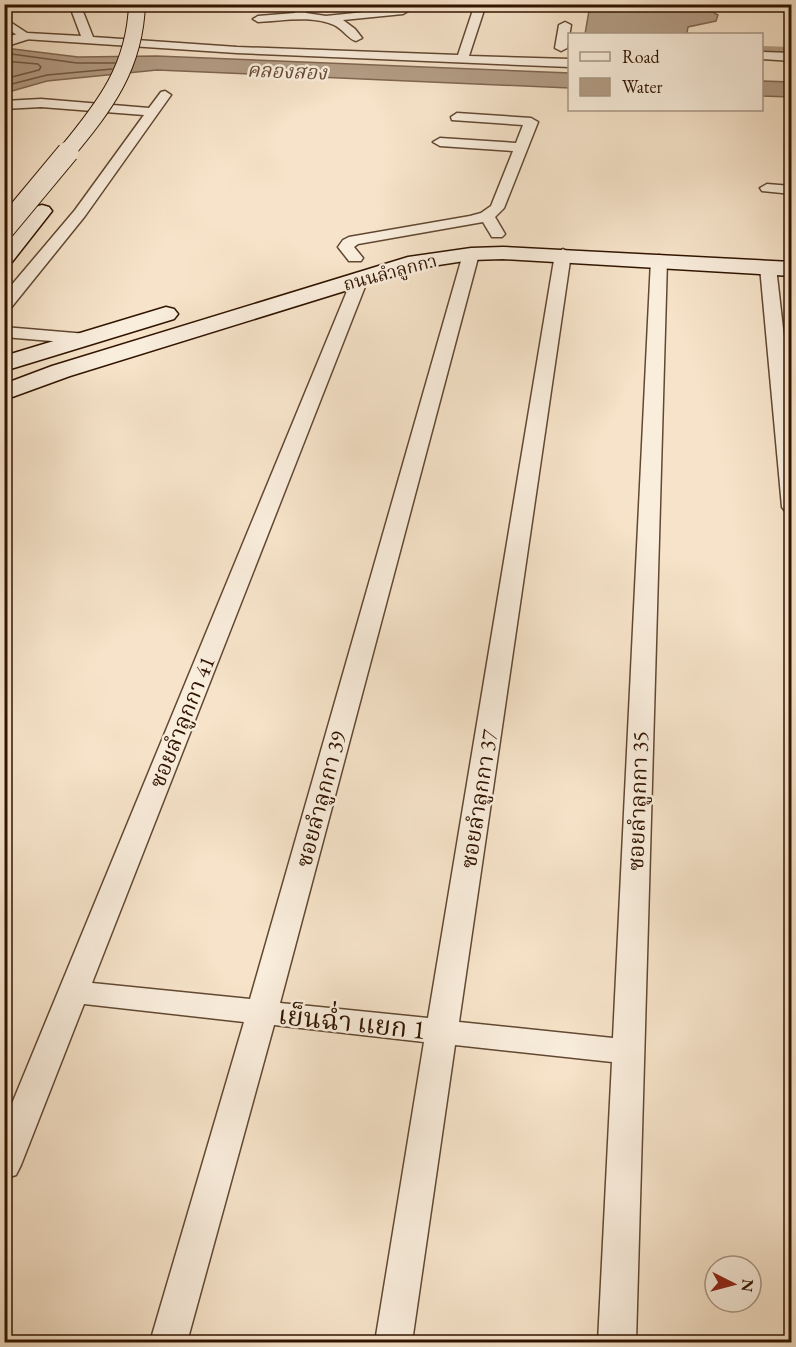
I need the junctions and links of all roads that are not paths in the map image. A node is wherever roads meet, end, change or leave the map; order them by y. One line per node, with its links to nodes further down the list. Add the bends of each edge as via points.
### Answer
1 (74, 4): 15 (street)
2 (481, 4): 22 (street)
3 (301, 10): 6 (street); 7 (street)
4 (403, 11): 7 (street)
5 (150, 12): 21 (main road, via 155,38); 38 (main road, bridge, via 115,89 86,131)
6 (258, 19)
7 (325, 19): 13 (street, via 350,28)
8 (4, 21): 11 (street)
9 (115, 25): 20 (main road)
10 (566, 25): 17 (street)
11 (24, 36): 14 (street); 15 (street)
12 (226, 38): 16 (street)
13 (356, 38)
14 (6, 40)
15 (88, 40): 16 (street)
16 (187, 46): 22 (street)
17 (566, 48): 23 (street)
18 (763, 56): 19 (street)
19 (792, 57)
20 (106, 60)
21 (148, 60)
22 (462, 60): 23 (street)
23 (564, 63)
24 (89, 93): 30 (main road)
25 (134, 95): 26 (street); 28 (street, via 165,95); 31 (main road)
26 (41, 103): 27 (street); 28 (street)
27 (4, 105)
28 (152, 112): 48 (street, via 80,213)
29 (457, 117): 33 (street, via 533,118)
30 (68, 122)
31 (109, 128)
32 (440, 142): 33 (street)
33 (522, 147): 37 (street)
34 (86, 156): 44 (main road)
35 (767, 188): 36 (street)
36 (792, 190)
37 (491, 225): 39 (main road, ถนนลำลูกกา); 45 (main road, ถนนลำลูกกา)
38 (4, 229)
39 (525, 233)
40 (565, 241): 41 (main road, ถนนลำลูกกา); 43 (main road, ถนนลำลูกกา); 59 (street, ซอยลำลูกกา 37)
41 (667, 246): 42 (main road, ถนนลำลูกกา); 46 (main road, ถนนลำลูกกา); 60 (street, ซอยลำลูกกา 35)
42 (792, 250)
43 (471, 254): 45 (main road, ถนนลำลูกกา); 58 (street, ซอยลำลูกกา 39)
44 (4, 257)
45 (350, 267): 55 (main road, ถนนลำลูกกา); 57 (street, ซอยลำลูกกา 41)
46 (768, 267): 47 (main road, ถนนลำลูกกา); 56 (street)
47 (792, 269)
48 (4, 305)
49 (186, 308): 51 (main road)
50 (4, 332): 51 (street)
51 (87, 339): 52 (main road)
52 (45, 352): 53 (main road); 54 (main road)
53 (4, 354)
54 (4, 364)
55 (4, 393)
56 (792, 507)
57 (74, 992): 58 (street, เย็นฉ่ำ แยก 1); 61 (street, ซอยลำลูกกา 41)
58 (262, 1012): 59 (street, เย็นฉ่ำ แยก 1); 62 (street, ซอยลำลูกกา 39)
59 (443, 1032): 60 (street, เย็นฉ่ำ แยก 1); 63 (street, ซอยลำลูกกา 37)
60 (629, 1052): 64 (street, ซอยลำลูกกา 35)
61 (4, 1165)
62 (168, 1342)
63 (393, 1342)
64 (617, 1342)

